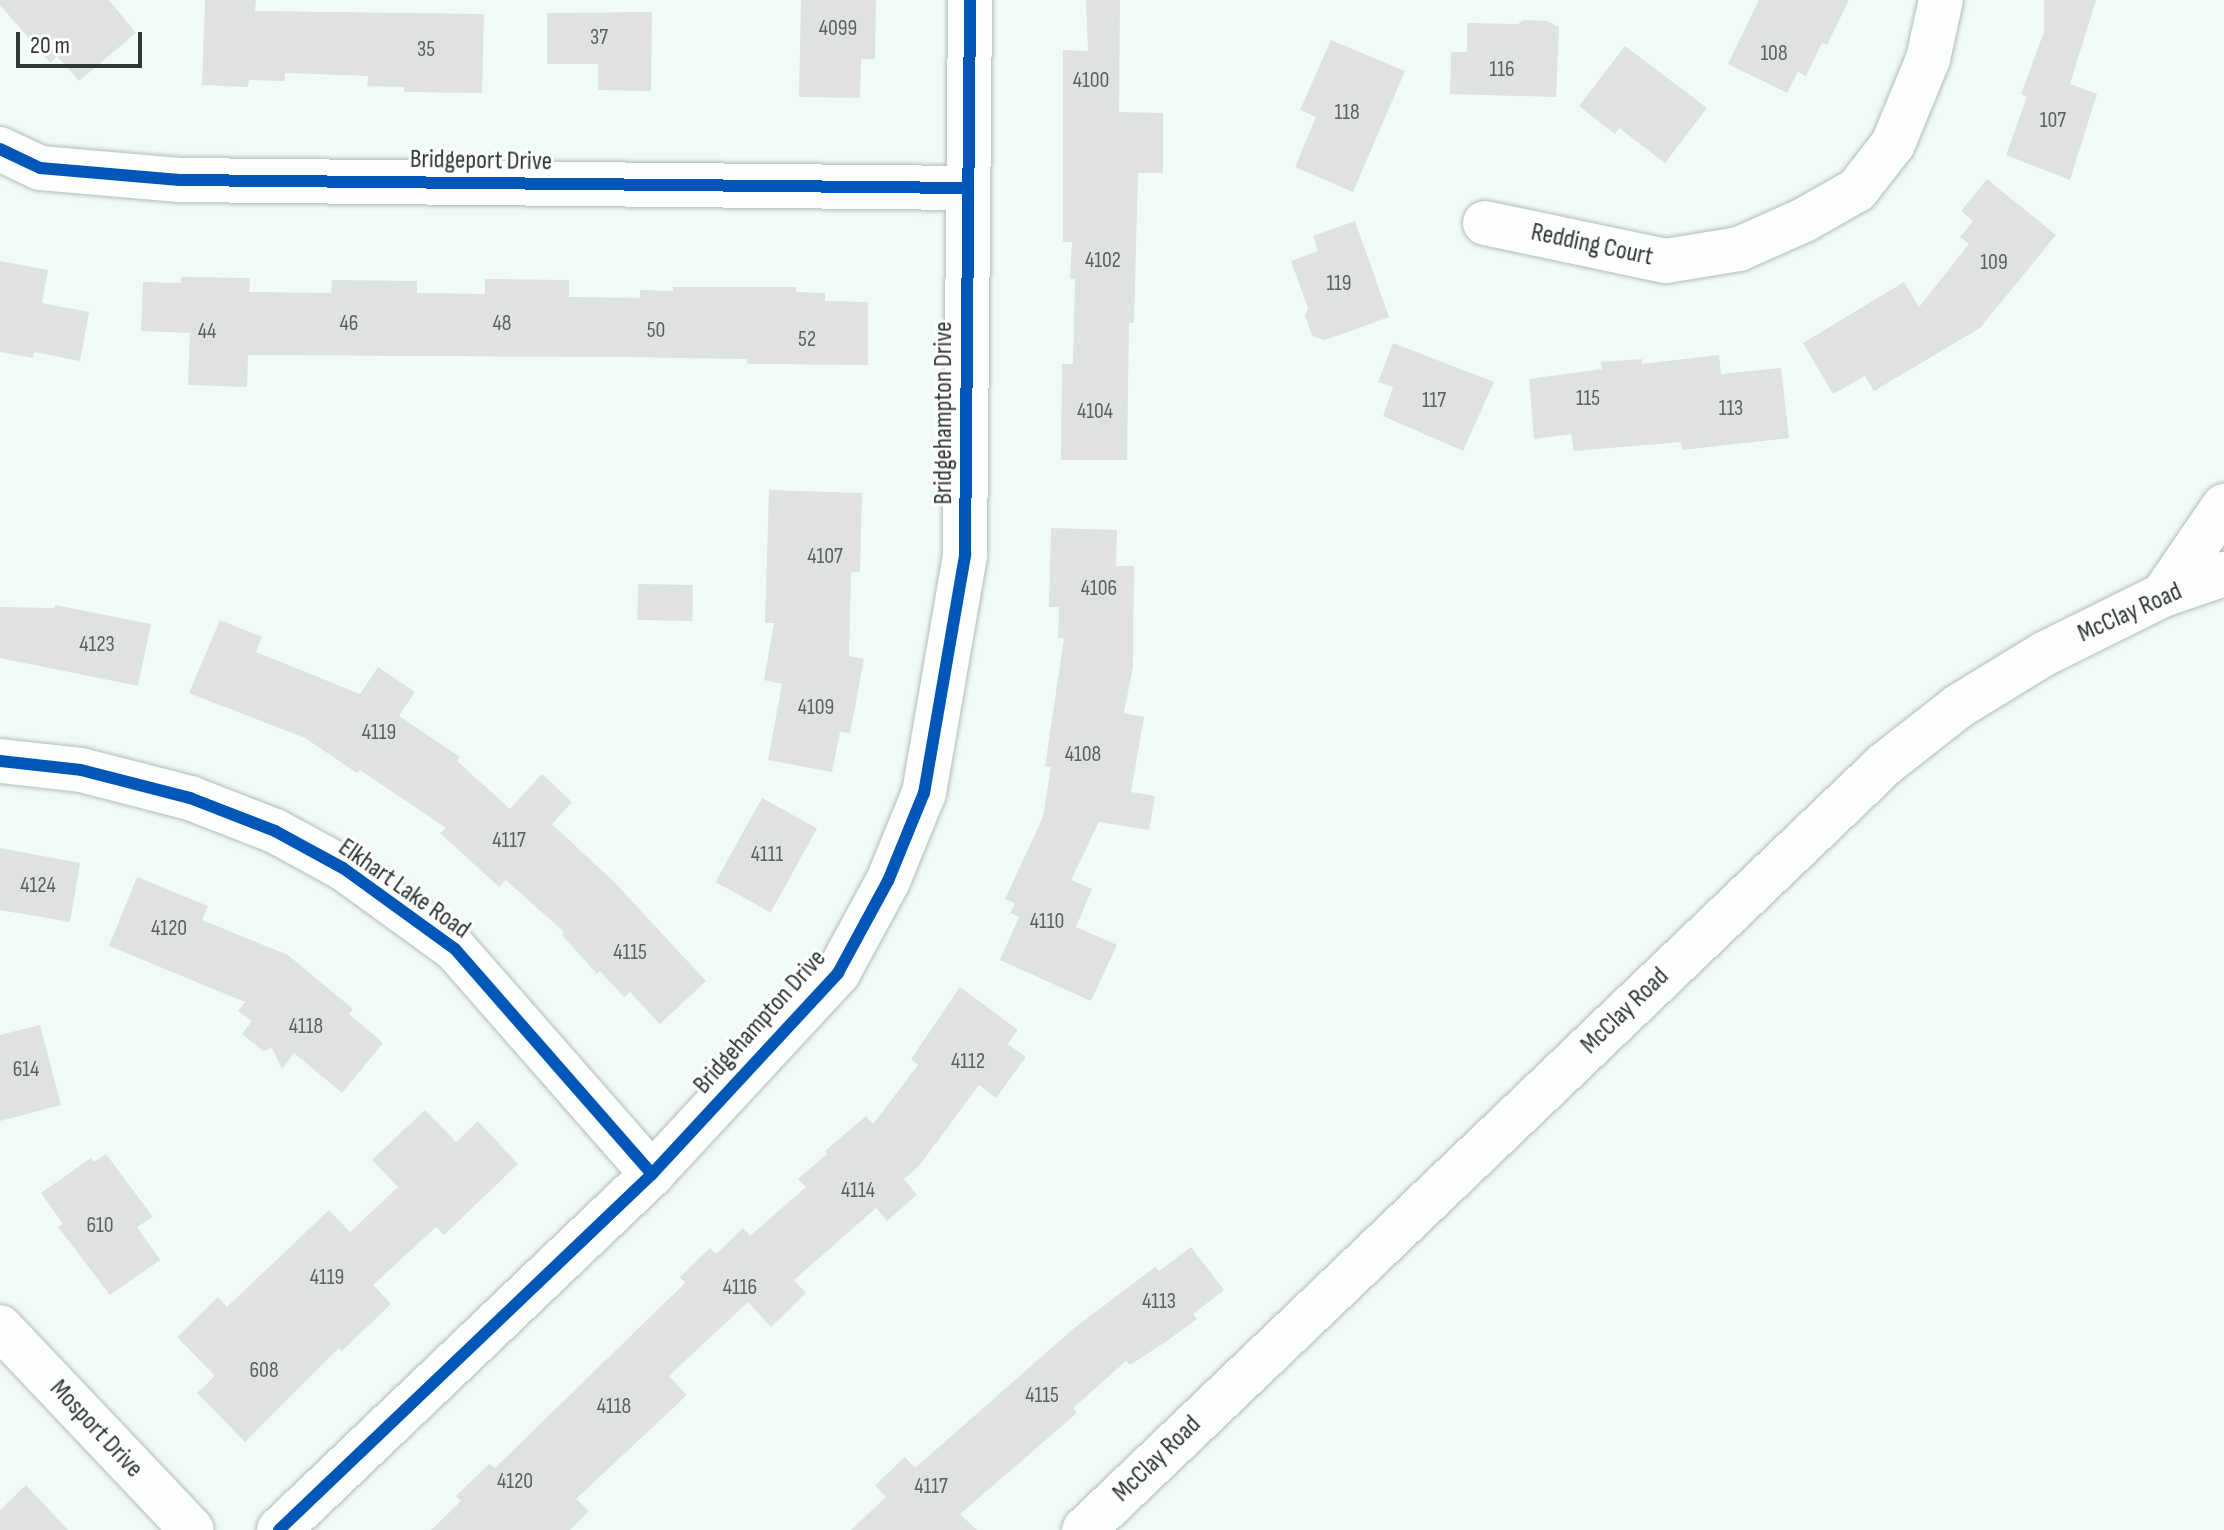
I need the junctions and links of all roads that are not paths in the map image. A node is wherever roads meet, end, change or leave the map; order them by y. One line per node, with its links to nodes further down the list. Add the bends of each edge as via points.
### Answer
1 (970, 0): 4 (street, Bridgehampton Drive)
2 (1941, 0): 5 (street, Redding Court, via 1928,59 1893,144 1857,190 1804,220 1739,249 1666,261)
3 (0, 149): 4 (street, Bridgeport Drive, via 40,168 179,180)
4 (967, 188): 10 (street, Bridgehampton Drive, via 965,555 924,793 888,881 838,973)
5 (1485, 223)
6 (2224, 506): 8 (street)
7 (2224, 574): 8 (street, McClay Road)
8 (2163, 595): 12 (street, McClay Road, via 2044,654 1959,706 1885,764)
9 (0, 761): 10 (street, Elkhart Lake Road, via 81,770 190,798 275,831 343,868 455,949)
10 (652, 1174): 14 (street, Bridgehampton Drive)
11 (0, 1327): 13 (street, Mosport Drive)
12 (1098, 1525)
13 (192, 1530)
14 (279, 1530)

